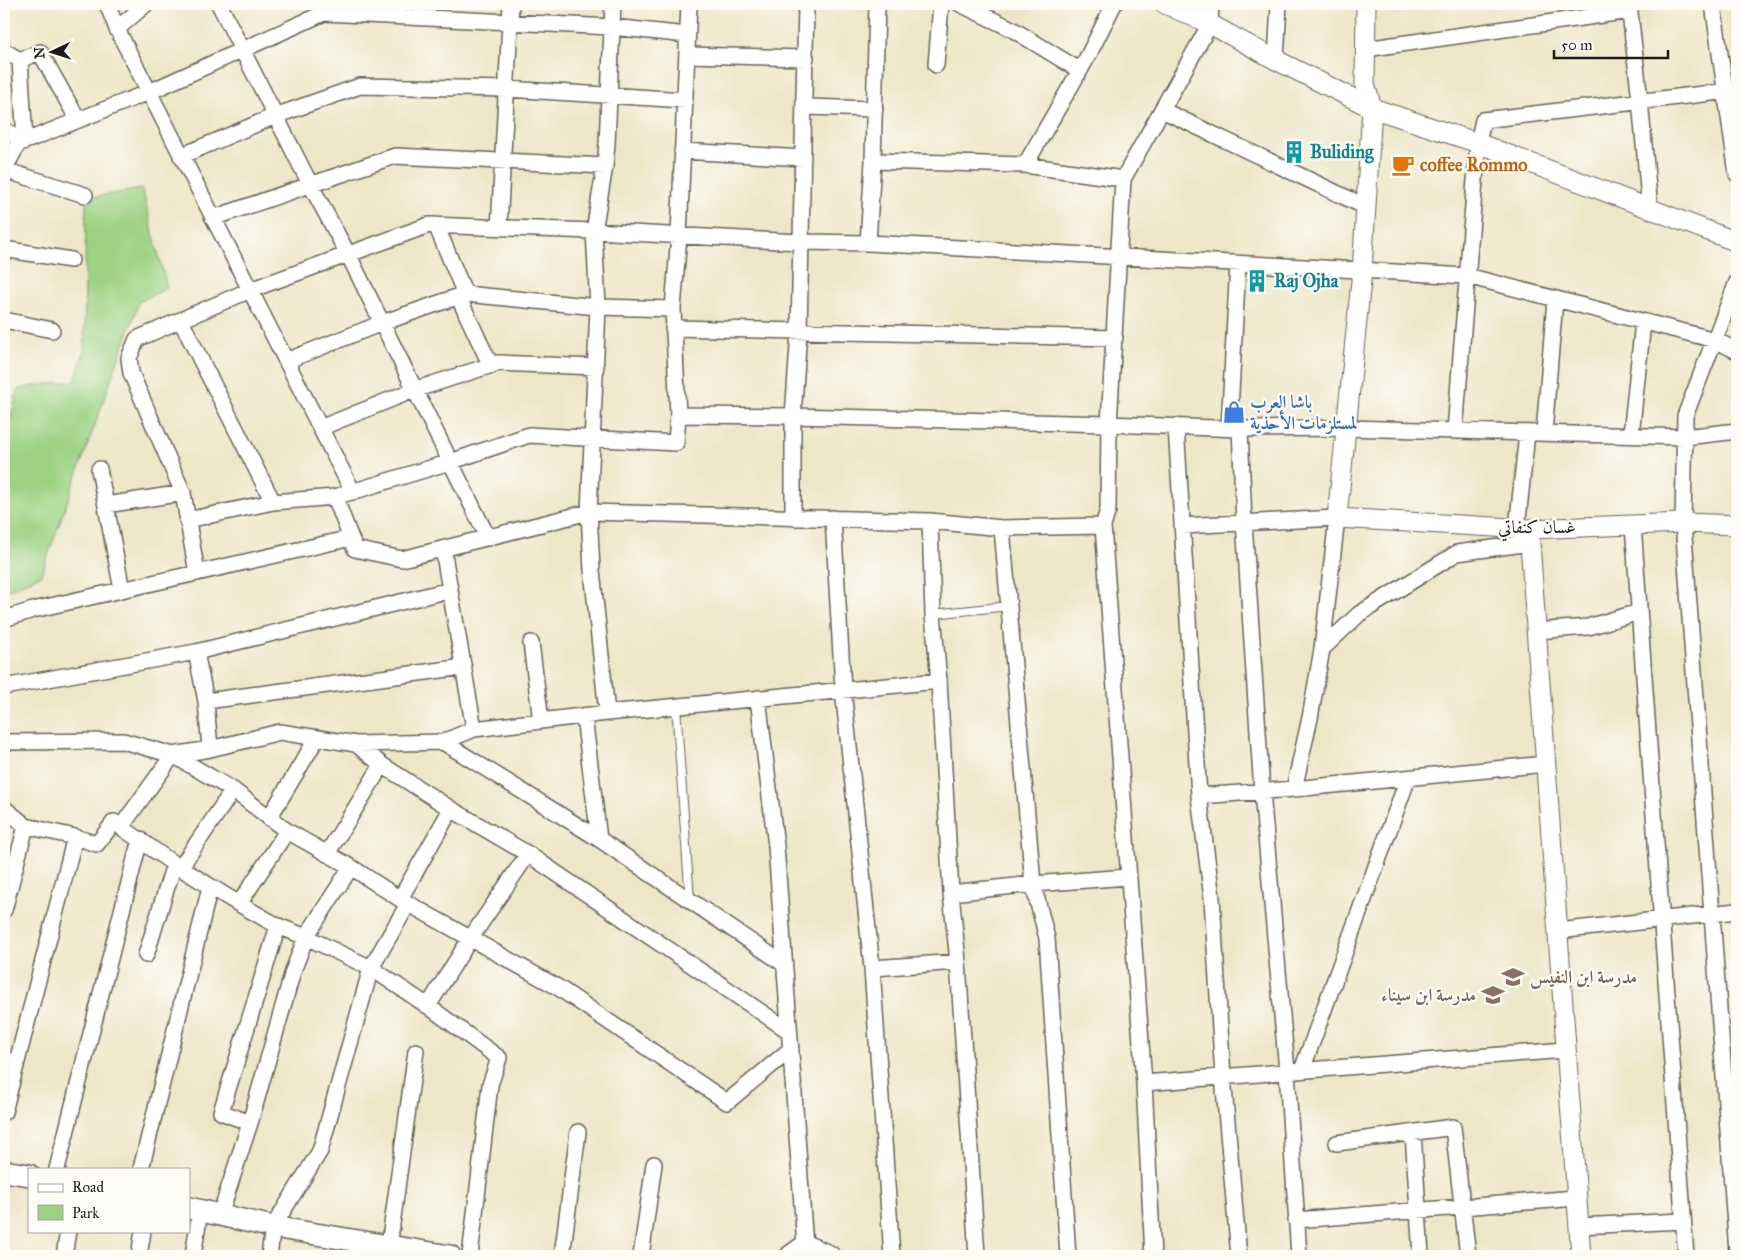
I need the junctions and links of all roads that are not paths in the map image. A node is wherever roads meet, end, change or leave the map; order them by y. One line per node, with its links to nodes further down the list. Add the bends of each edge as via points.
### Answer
1 (107, 4): 22 (street)
2 (146, 4): 22 (street)
3 (219, 4): 24 (street)
4 (511, 4): 19 (street)
5 (613, 4): 21 (street)
6 (689, 4): 23 (street)
7 (806, 4): 28 (street)
8 (878, 4): 41 (street)
9 (941, 4): 31 (street)
10 (960, 4): 32 (street, via 1012,29)
11 (1114, 4): 32 (street)
12 (1165, 4): 20 (street)
13 (1211, 4): 20 (street)
14 (1279, 4): 30 (street)
15 (1366, 4): 25 (street)
16 (1713, 4): 34 (street)
17 (322, 8): 19 (street); 24 (street)
18 (1630, 8): 25 (street); 38 (street)
19 (510, 23): 21 (street); 33 (street)
20 (1210, 24): 30 (street); 42 (street)
21 (612, 28): 23 (street); 36 (street)
22 (117, 30): 35 (street)
23 (687, 34): 27 (street)
24 (242, 49): 35 (street); 43 (street)
25 (1365, 50): 40 (street, via 1365,84)
26 (4, 51): 29 (street)
27 (687, 55): 28 (street); 37 (street)
28 (806, 58): 39 (street)
29 (20, 60): 44 (street, via 40,52); 46 (street)
30 (1276, 60): 40 (street)
31 (936, 65)
32 (1079, 70): 53 (street)
33 (507, 89): 36 (street); 43 (street, via 360,86); 51 (street)
34 (1731, 90): 38 (street); 56 (street)
35 (148, 92): 44 (street); 49 (street)
36 (609, 96): 37 (street); 54 (street)
37 (685, 100): 48 (street)
38 (1640, 100): 47 (street, via 1484,120); 61 (street)
39 (804, 107): 41 (street); 50 (street)
40 (1372, 108): 47 (street); 60 (street)
41 (875, 110): 52 (street)
42 (1162, 110): 57 (street); 60 (street)
43 (275, 116): 49 (street); 58 (street)
44 (78, 120): 46 (street)
45 (4, 130): 46 (street)
46 (25, 141): 55 (street, via 18,144)
47 (1478, 143): 61 (street); 76 (street)
48 (682, 151): 50 (street); 66 (street)
49 (182, 156): 62 (street)
50 (803, 158): 68 (street)
51 (502, 161): 54 (street); 58 (street, via 395,156); 64 (street)
52 (874, 161): 53 (street); 69 (street)
53 (1024, 165): 57 (street)
54 (605, 166): 65 (street)
55 (4, 170): 59 (street)
56 (1737, 174)
57 (1123, 179): 72 (street)
58 (310, 184): 62 (street); 71 (street)
59 (85, 195)
60 (1366, 207): 75 (street)
61 (1650, 210): 67 (street)
62 (213, 218): 78 (street)
63 (436, 225): 64 (street); 71 (street); 79 (street)
64 (499, 228): 65 (street)
65 (594, 231): 66 (street); 81 (street)
66 (679, 236): 68 (street); 82 (street)
67 (1736, 239)
68 (800, 242): 69 (street); 89 (street)
69 (868, 244): 72 (street)
70 (4, 249): 73 (street)
71 (349, 256): 78 (street); 86 (street)
72 (1118, 258): 74 (street); 90 (street)
73 (71, 260)
74 (1238, 264): 75 (street); 102 (street)
75 (1362, 270): 76 (street); 103 (street)
76 (1467, 276): 80 (street); 104 (street)
77 (1737, 282): 91 (street)
78 (250, 290): 84 (street); 93 (street)
79 (461, 295): 81 (street); 86 (street); 94 (street)
80 (1555, 300): 85 (street); 107 (street)
81 (598, 307): 82 (street); 95 (street)
82 (673, 309): 87 (street)
83 (4, 320): 88 (street)
84 (181, 320): 114 (street, via 137,339 129,358 131,373); 116 (street)
85 (1643, 322): 91 (street); 108 (street)
86 (382, 323): 93 (street); 96 (street)
87 (673, 328): 89 (street); 97 (street)
88 (52, 330)
89 (799, 332): 90 (street); 98 (street)
90 (1115, 338): 99 (street)
91 (1715, 340): 92 (street); 110 (street, via 1685,416)
92 (1737, 351)
93 (286, 362): 101 (street)
94 (491, 366): 95 (street, via 498,363); 96 (street)
95 (596, 367): 109 (street)
96 (414, 390): 101 (street); 111 (street)
97 (678, 415): 98 (street); 109 (street, via 676,443)
98 (793, 416): 99 (street); 119 (street)
99 (1109, 424): 100 (street); 127 (street, via 1108,510)
100 (1176, 426): 102 (street); 128 (street)
101 (320, 428): 113 (street)
102 (1234, 428): 103 (street); 124 (street)
103 (1346, 428): 104 (street); 121 (street)
104 (1455, 431): 106 (street)
105 (1737, 431): 110 (street)
106 (1527, 433): 107 (street); 131 (street)
107 (1544, 433): 108 (street)
108 (1631, 436): 110 (street)
109 (592, 437): 111 (street, via 529,435); 118 (street)
110 (1685, 437): 125 (street)
111 (450, 462): 113 (street); 133 (street)
112 (99, 469): 117 (street)
113 (353, 492): 115 (street)
114 (183, 493): 117 (street); 122 (street)
115 (336, 497): 116 (street); 132 (street)
116 (273, 502): 122 (street)
117 (106, 505): 136 (street)
118 (590, 512): 119 (street); 133 (street); 153 (street, via 592,570)
119 (793, 518): 120 (street)
120 (833, 518): 123 (street); 149 (street)
121 (1337, 518): 124 (street); 131 (street, غسان كنفاتي); 144 (street)
122 (187, 520): 135 (street)
123 (930, 521): 130 (street); 140 (street)
124 (1244, 522): 128 (street); 168 (street)
125 (1683, 523): 126 (street, غسان كنفاتي); 129 (street, غسان كنفاتي); 192 (street)
126 (1633, 525): 131 (street, غسان كنفاتي); 139 (street)
127 (1103, 526): 130 (street); 183 (street)
128 (1182, 526): 169 (street)
129 (1737, 526)
130 (1002, 528): 138 (street)
131 (1525, 534): 142 (street); 144 (street, via 1457,553 1359,614)
132 (351, 538): 134 (street, via 355,548 402,559); 135 (street)
133 (488, 538): 134 (street)
134 (442, 548): 137 (street)
135 (197, 573): 136 (street)
136 (122, 590): 141 (street)
137 (450, 590): 145 (street); 146 (street)
138 (1009, 606): 140 (lane); 184 (street)
139 (1639, 612): 142 (street, via 1588,627); 193 (street)
140 (933, 614): 147 (street)
141 (4, 619)
142 (1536, 631): 163 (street)
143 (531, 643): 155 (street)
144 (1322, 649): 166 (street)
145 (196, 652): 148 (street); 151 (street)
146 (464, 667): 151 (street); 156 (street)
147 (938, 681): 149 (street); 186 (street)
148 (4, 687)
149 (844, 689): 150 (street); 202 (street)
150 (758, 698): 152 (street); 200 (street, via 776,846)
151 (206, 701): 161 (street)
152 (676, 706): 153 (street); 187 (lane)
153 (607, 713): 154 (street)
154 (584, 716): 155 (street); 178 (street)
155 (541, 721): 156 (street)
156 (474, 729): 159 (street)
157 (317, 738): 160 (street); 161 (street, via 280,732); 172 (street)
158 (4, 742): 162 (street, via 123,741)
159 (443, 742): 160 (street); 178 (street)
160 (356, 744): 164 (street)
161 (210, 749): 162 (street)
162 (173, 755): 167 (street); 174 (street)
163 (1546, 764): 165 (street); 195 (street)
164 (382, 765): 171 (street); 179 (street)
165 (1408, 778): 166 (street); 208 (street)
166 (1294, 789): 168 (street)
167 (233, 790): 172 (street); 181 (street)
168 (1262, 792): 169 (street); 208 (street)
169 (1199, 796): 209 (street, via 1212,898)
170 (4, 808): 173 (street)
171 (451, 809): 180 (street); 188 (street)
172 (269, 818): 175 (street)
173 (26, 826): 176 (street); 190 (street)
174 (121, 826): 176 (street, via 114,822 97,844); 177 (street)
175 (287, 831): 179 (street); 189 (street)
176 (74, 837): 211 (street)
177 (140, 839): 181 (street); 217 (street)
178 (600, 839): 187 (street)
179 (327, 854): 182 (street)
180 (528, 854): 197 (street); 204 (street)
181 (177, 866): 185 (street); 198 (street)
182 (351, 868): 188 (street); 196 (street)
183 (1128, 877): 184 (street); 210 (street)
184 (1033, 884): 186 (street); 245 (street, via 1047,938)
185 (210, 887): 189 (street); 218 (street)
186 (951, 893): 199 (street)
187 (690, 900): 200 (street)
188 (404, 902): 197 (street); 201 (street)
189 (239, 904): 194 (street)
190 (4, 910)
191 (1737, 911): 192 (street)
192 (1711, 914): 193 (street); 233 (street)
193 (1662, 920): 195 (street); 226 (street)
194 (278, 926): 196 (street); 212 (street, via 222,1112)
195 (1558, 931): 207 (street)
196 (306, 937): 201 (street); 212 (street, via 293,971)
197 (470, 939): 203 (street); 205 (street, via 559,988 727,1102)
198 (146, 955)
199 (958, 962): 202 (street); 244 (street)
200 (784, 964): 204 (street)
201 (371, 968): 203 (street); 228 (street, via 320,1151)
202 (872, 968): 243 (street)
203 (428, 1006): 239 (street, via 498,1058 490,1085)
204 (789, 1031): 205 (street)
205 (791, 1049): 232 (street)
206 (416, 1050): 231 (street)
207 (1565, 1050): 208 (street); 221 (street)
208 (1294, 1070): 209 (street); 225 (street)
209 (1224, 1077): 210 (street); 247 (street)
210 (1144, 1083): 246 (street)
211 (4, 1112)
212 (250, 1123): 224 (street)
213 (578, 1132): 240 (street)
214 (1413, 1132): 215 (street); 222 (street, via 1453,1127); 223 (street)
215 (1337, 1143)
216 (654, 1164): 241 (street)
217 (56, 1168)
218 (141, 1168)
219 (4, 1170): 220 (main road)
220 (28, 1175)
221 (1577, 1198): 222 (street); 227 (street)
222 (1464, 1207): 223 (street); 250 (street)
223 (1418, 1210): 225 (street); 249 (street)
224 (203, 1212): 228 (main road); 236 (street)
225 (1296, 1220): 248 (street)
226 (1683, 1221): 227 (street); 252 (street)
227 (1579, 1226): 251 (street)
228 (273, 1227): 231 (main road); 237 (street)
229 (68, 1232): 234 (street)
230 (143, 1232): 235 (street)
231 (389, 1246): 238 (main road)
232 (798, 1251): 242 (main road)
233 (1737, 1252)
234 (64, 1256)
235 (139, 1256)
236 (193, 1256)
237 (269, 1256)
238 (450, 1256)
239 (470, 1256)
240 (562, 1256)
241 (641, 1256)
242 (829, 1256)
243 (892, 1256)
244 (977, 1256)
245 (1068, 1256)
246 (1153, 1256)
247 (1239, 1256)
248 (1299, 1256)
249 (1421, 1256)
250 (1468, 1256)
251 (1581, 1256)
252 (1686, 1256)

